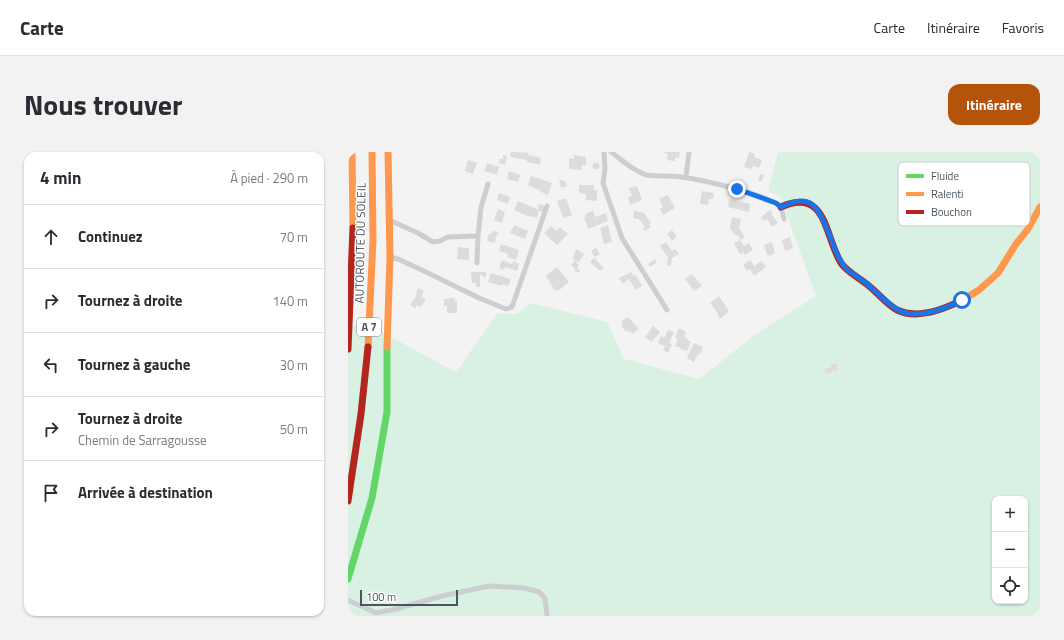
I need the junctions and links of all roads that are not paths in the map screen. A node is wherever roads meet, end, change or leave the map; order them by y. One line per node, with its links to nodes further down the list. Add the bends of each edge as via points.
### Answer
1 (352, 152): 20 (main road, AUTOROUTE DU SOLEIL / A 7, via 353,236)
2 (372, 152): 21 (main road, AUTOROUTE DU SOLEIL / A 7, via 373,235 368,348 358,444)
3 (388, 152): 13 (main road)
4 (604, 152): 19 (street, via 603,183 622,238)
5 (611, 152): 7 (street, via 646,175)
6 (689, 152): 7 (street)
7 (686, 178): 10 (street, via 737,189)
8 (488, 184): 16 (street, via 481,207)
9 (547, 206): 17 (street, via 512,307 506,309)
10 (781, 207): 12 (street); 15 (main road, via 799,201 815,208 839,259 848,272 868,284 894,308 910,313 945,309 984,285 1001,268)
11 (1040, 207): 14 (main road)
12 (784, 219)
13 (389, 220): 16 (street, via 433,242 440,242 448,237); 17 (main road)
14 (1030, 225)
15 (1030, 226)
16 (478, 236): 18 (street)
17 (390, 257): 22 (main road, via 386,329 386,412 372,498)
18 (477, 263)
19 (667, 310)
20 (348, 349)
21 (348, 501)
22 (348, 579)
23 (348, 600): 24 (street, via 376,612 489,586 524,588 539,592 545,598)
24 (547, 616)

